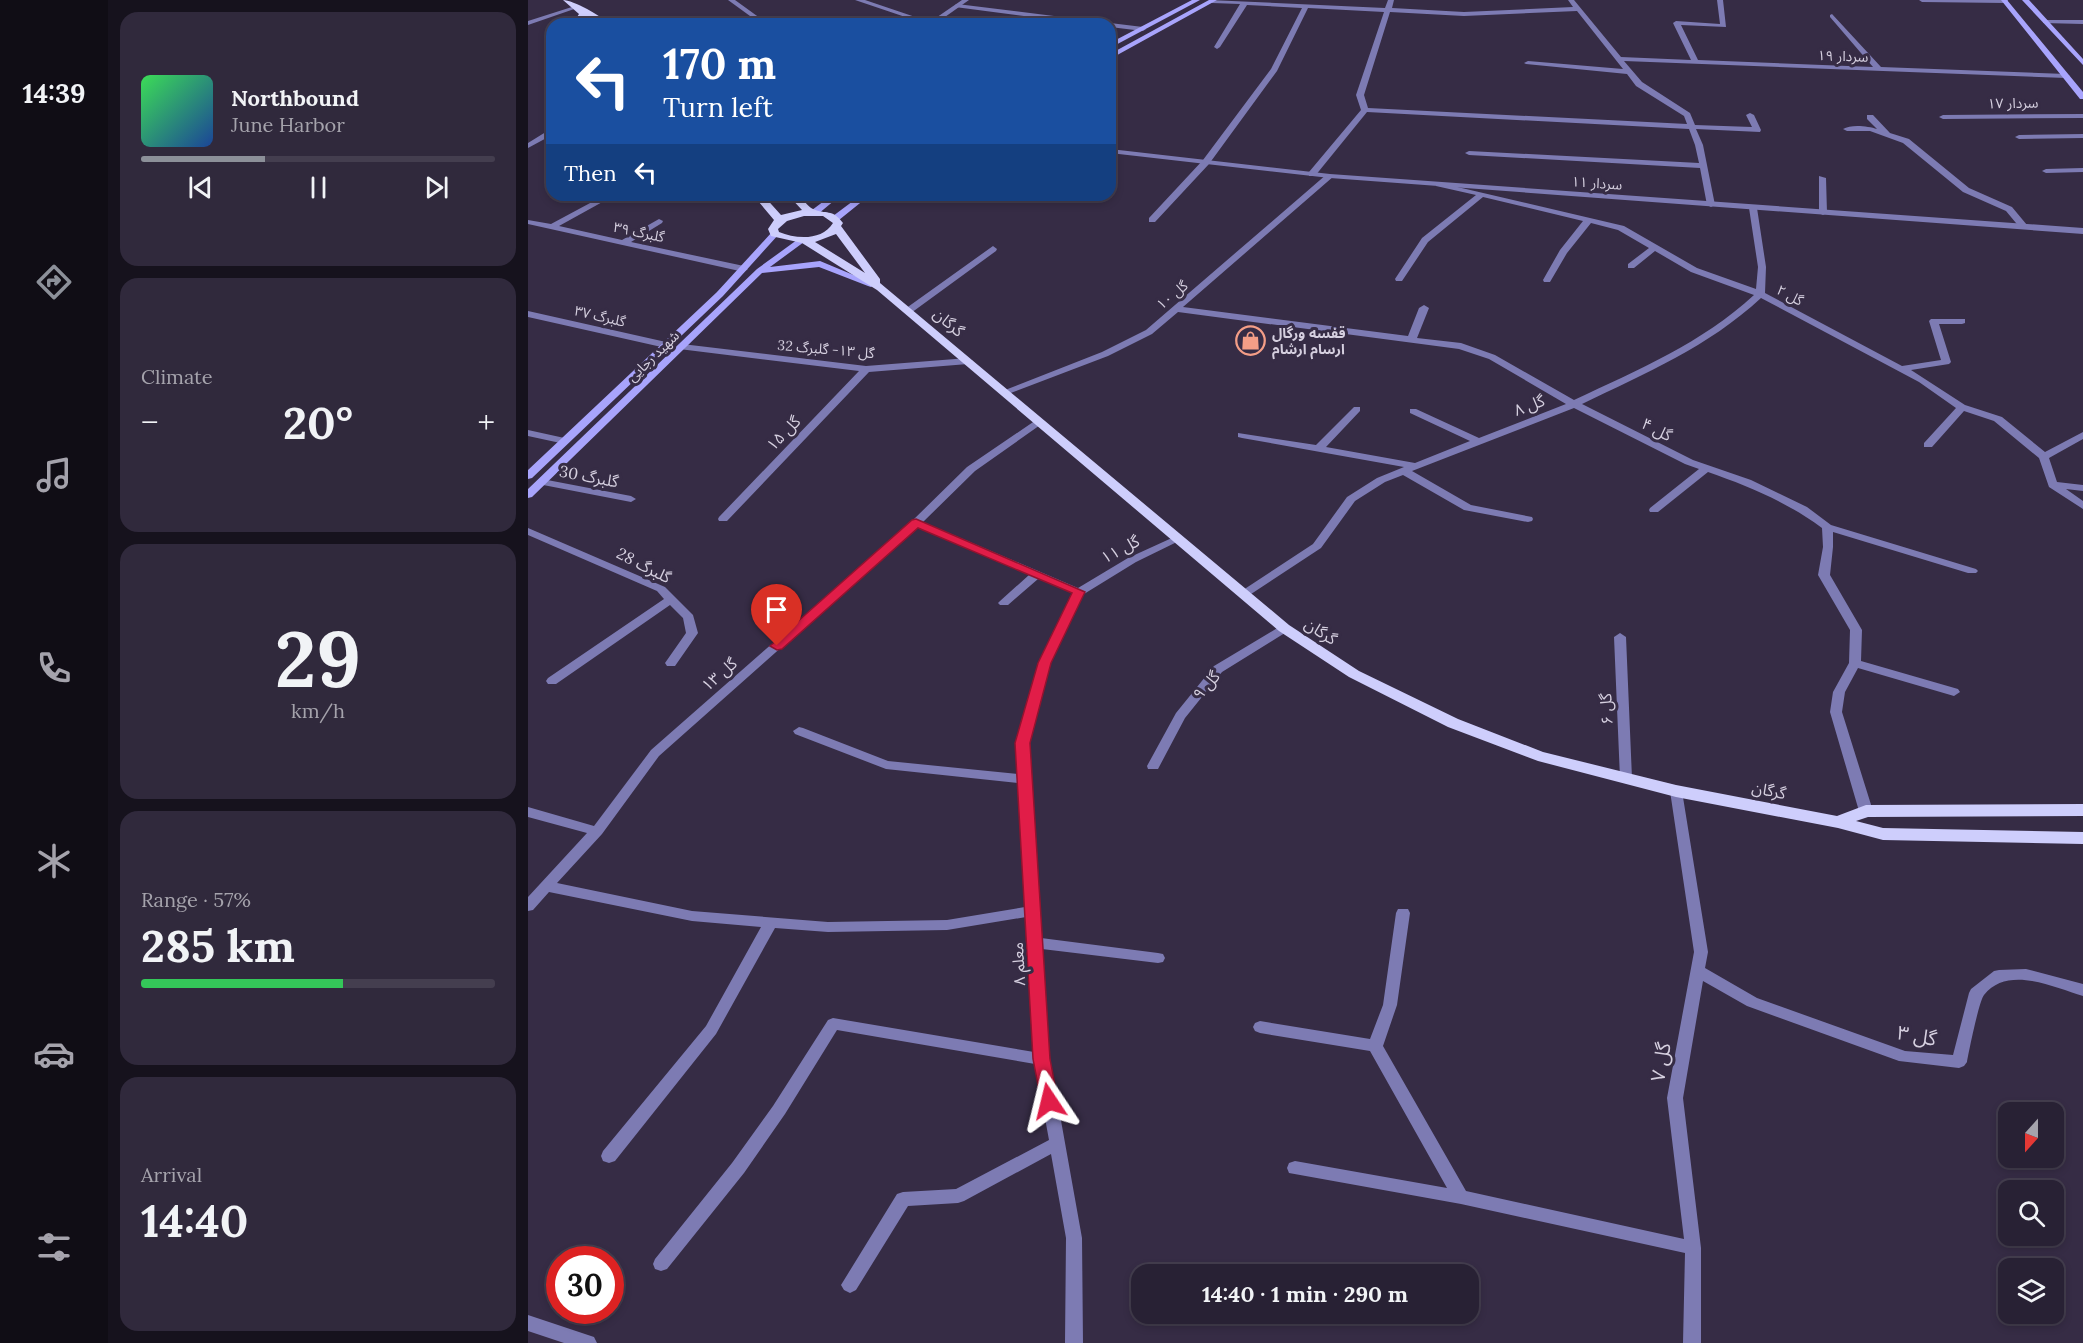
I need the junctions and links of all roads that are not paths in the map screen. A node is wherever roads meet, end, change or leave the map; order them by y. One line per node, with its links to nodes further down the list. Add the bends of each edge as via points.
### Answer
1 (567, 0): 18 (main road)
2 (731, 0): 23 (street)
3 (858, 0): 24 (street)
4 (966, 0): 14 (street)
5 (1197, 0): 32 (main road)
6 (1391, 0): 17 (street)
7 (1571, 0): 16 (street)
8 (1720, 0): 39 (street, via 1725,26 1676,23)
9 (1922, 0): 12 (street)
10 (2025, 0): 29 (main road)
11 (1213, 1): 13 (street); 37 (main road)
12 (2005, 1): 36 (main road)
13 (1244, 4): 15 (street); 34 (street)
14 (957, 6): 20 (street); 25 (street)
15 (1305, 8): 17 (street); 60 (street, via 1274,69)
16 (1579, 9): 17 (street, via 1464,14); 38 (street)
17 (1389, 10): 46 (street, via 1360,95)
18 (581, 16): 21 (street); 22 (main road)
19 (1832, 16): 42 (street)
20 (1047, 17): 26 (street)
21 (566, 18)
22 (598, 18)
23 (756, 18)
24 (912, 18)
25 (939, 18)
26 (1055, 18)
27 (546, 21): 30 (street)
28 (2083, 21): 29 (street)
29 (2045, 22): 35 (main road)
30 (528, 23)
31 (1116, 26): 32 (street)
32 (1143, 29): 33 (main road)
33 (1116, 43)
34 (1217, 47)
35 (2069, 47): 36 (main road); 41 (main road)
36 (2052, 48): 44 (main road)
37 (1116, 54)
38 (1619, 59): 39 (street, سردار ۱۹); 43 (street)
39 (1695, 62): 42 (street, سردار ۱۹)
40 (1528, 63): 43 (street)
41 (2083, 63)
42 (1879, 69): 44 (street, سردار ۱۹)
43 (1629, 72): 51 (street, via 1639,84 1687,115)
44 (2066, 76): 45 (main road)
45 (2083, 97)
46 (1365, 110): 51 (street); 64 (street)
47 (1750, 115): 51 (street, via 1757,130)
48 (2083, 116): 50 (street, سردار ۱۷)
49 (1870, 117): 53 (street)
50 (1943, 117)
51 (1692, 129): 61 (street)
52 (1847, 129): 53 (street)
53 (1887, 134): 85 (street, via 1906,141 1966,190 2009,209)
54 (546, 136): 57 (street)
55 (2083, 136): 56 (street)
56 (2019, 137)
57 (528, 146)
58 (1116, 153): 60 (street, سردار ۱۱)
59 (1469, 153): 61 (street)
60 (1206, 162): 64 (street, سردار ۱۱); 79 (street)
61 (1703, 166): 74 (street)
62 (2083, 170): 63 (street)
63 (2046, 171)
64 (1312, 174): 65 (street, سردار ۱۱)
65 (1330, 176): 67 (street, سردار ۱۱); 100 (street, گل ۱۰)
66 (1822, 178): 77 (street)
67 (1439, 184): 68 (street, گل ۲); 74 (street, سردار ۱۱)
68 (1481, 195): 80 (street, گل ۲); 95 (street, via 1425,240)
69 (600, 201): 84 (street)
70 (763, 201): 78 (main road)
71 (800, 201): 76 (main road)
72 (828, 201): 76 (main road)
73 (860, 201): 83 (main road)
74 (1711, 205): 75 (street, سردار ۱۱)
75 (1753, 208): 77 (street, سردار ۱۱); 98 (street, via 1762,267)
76 (812, 212): 78 (main road); 83 (main road)
77 (1823, 213): 85 (street, سردار ۱۱)
78 (780, 220): 87 (main road, via 772,230)
79 (1152, 220)
80 (1588, 220): 90 (street, گل ۲, via 1621,228); 96 (street)
81 (659, 221): 89 (street)
82 (528, 222): 84 (street, گلبرگ ۳۹)
83 (836, 223): 88 (main road, via 823,236); 97 (main road)
84 (552, 227): 89 (street, گلبرگ ۳۹)
85 (2024, 227): 86 (street, سردار ۱۱)
86 (2083, 231)
87 (775, 234): 88 (main road); 93 (main road, شهید رجایی)
88 (803, 240): 94 (main road, شهید رجایی); 97 (main road)
89 (623, 243): 93 (street, گلبرگ ۳۹)
90 (1654, 248): 92 (street); 98 (street, گل ۲, via 1694,270)
91 (993, 249): 101 (street)
92 (1631, 266)
93 (744, 268): 105 (main road, شهید رجایی)
94 (760, 271): 97 (main road, via 820,264); 106 (main road, شهید رجایی)
95 (1399, 279)
96 (1547, 280)
97 (881, 288): 101 (main road, گرگان)
98 (1760, 294): 109 (street, گل ۲); 111 (street, گل ۸, via 1702,340)
99 (1424, 308): 104 (street)
100 (1177, 309): 104 (street, گل ۴); 110 (street, گل ۱۰, via 1149,332 1105,354)
101 (908, 311): 107 (main road, گرگان)
102 (528, 314): 105 (street, گلبرگ ۳۷)
103 (1962, 321): 109 (street, via 1934,321 1946,362)
104 (1412, 339): 111 (street, گل ۴, via 1461,346 1492,357)
105 (666, 345): 119 (main road, شهید رجایی)
106 (682, 347): 108 (street, گل ۱۳- گلبرگ 32); 128 (main road, شهید رجایی)
107 (968, 361): 108 (street, گل ۱۳- گلبرگ 32); 110 (main road, گرگان)
108 (866, 369): 135 (street, گل ۱۵)
109 (1900, 369): 112 (street, گل ۲)
110 (1005, 392): 115 (main road, گرگان)
111 (1574, 404): 120 (street, گل ۸); 125 (street, گل ۴)
112 (1962, 406): 121 (street); 123 (street, گل ۲, via 1998,419)
113 (1357, 409): 122 (street)
114 (1413, 411): 120 (street)
115 (1039, 421): 137 (street, گل ۱۳, via 971,469); 140 (main road, گرگان)
116 (528, 433): 119 (street)
117 (1242, 435): 122 (street)
118 (2083, 435): 123 (street)
119 (565, 441): 127 (main road, شهید رجایی)
120 (1478, 441): 124 (street, گل ۸)
121 (1928, 445)
122 (1319, 448): 124 (street)
123 (2044, 457): 129 (street)
124 (1416, 466): 126 (street, گل ۸)
125 (1706, 468): 134 (street); 138 (street, گل ۴, via 1747,482 1803,509)
126 (1404, 471): 136 (street, via 1468,508); 144 (street, گل ۸, via 1351,499 1317,546)
127 (528, 476)
128 (542, 482): 131 (main road, شهید رجایی); 132 (street, گلبرگ 30)
129 (2053, 485): 130 (street); 133 (street)
130 (2083, 488)
131 (528, 495)
132 (631, 499)
133 (2083, 506)
134 (1654, 510)
135 (723, 519)
136 (1528, 519)
137 (916, 523): 142 (street); 162 (street, گل ۱۳, via 655,753)
138 (1827, 527): 141 (street, گل ۴); 150 (street, via 1824,575 1856,630)
139 (528, 531): 145 (street, گلبرگ 28, via 662,589)
140 (1178, 539): 143 (street, گل ۱۱, via 1132,560); 144 (main road, گرگان)
141 (1972, 571)
142 (1037, 574): 143 (street); 146 (street)
143 (1079, 592): 156 (street, معلم ۸, via 1044,663 1022,743)
144 (1244, 594): 147 (main road, گرگان)
145 (671, 599): 149 (street, گلبرگ 28, via 689,617 692,633); 151 (street)
146 (1004, 603)
147 (1284, 628): 154 (street, گل ۹, via 1218,669 1180,716); 155 (main road, گرگان, via 1354,674 1453,723 1538,756)
148 (1620, 637): 155 (street, گل ۶)
149 (671, 663)
150 (1855, 663): 152 (street); 159 (street, via 1839,692 1836,712)
151 (552, 681)
152 (1954, 692)
153 (799, 731): 156 (street, via 886,765)
154 (1153, 766)
155 (1626, 778): 157 (main road, گرگان)
156 (1025, 779): 166 (street, معلم ۸)
157 (1676, 791): 161 (main road, گرگان); 171 (street, گل ۷, via 1701,952)
158 (2083, 810): 159 (main road)
159 (1866, 811): 161 (main road)
160 (528, 812): 162 (street)
161 (1838, 822): 163 (main road, گرگان, via 1883,834)
162 (597, 831): 164 (street, گل ۱۳)
163 (2083, 838)
164 (546, 886): 165 (street, گل ۱۳); 168 (street, via 692,916)
165 (528, 906)
166 (1033, 911): 168 (street, via 947,925 828,927); 169 (street, معلم ۸)
167 (1403, 913): 174 (street, via 1390,1005)
168 (771, 922): 177 (street, via 711,1030)
169 (1035, 943): 170 (street); 175 (street, معلم ۸)
170 (1158, 958)
171 (1698, 971): 172 (street, گل ۳, via 1752,1002 1904,1058 1959,1062 1976,993 1999,975 2026,974); 180 (street, گل ۷, via 1675,1098)
172 (2083, 990)
173 (1260, 1027): 174 (street)
174 (1375, 1046): 179 (street)
175 (1042, 1059): 176 (street, معلم ۸); 181 (street, via 833,1024 738,1168)
176 (1057, 1143): 182 (street, via 958,1196 903,1199); 185 (street, معلم ۸, via 1074,1238)
177 (609, 1156)
178 (1295, 1168): 179 (street)
179 (1461, 1197): 180 (street)
180 (1694, 1248): 186 (street, گل ۷)
181 (661, 1264)
182 (850, 1285)
183 (528, 1323): 184 (street)
184 (588, 1343)
185 (1074, 1343)
186 (1692, 1343)

